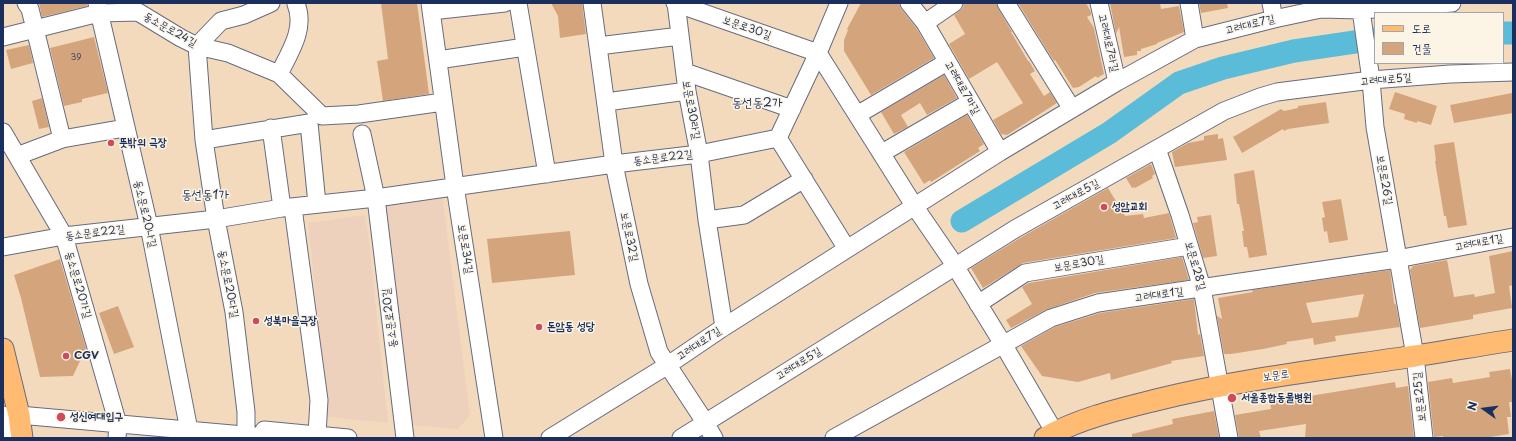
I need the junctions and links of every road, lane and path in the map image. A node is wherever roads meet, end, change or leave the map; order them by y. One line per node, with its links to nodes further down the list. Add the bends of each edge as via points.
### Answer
1 (26, 3): 22 (street)
2 (271, 3): 26 (street, via 244,16 221,21)
3 (296, 3): 34 (street, via 300,13 296,40)
4 (505, 3): 17 (street, 보문로34길)
5 (518, 3): 28 (street)
6 (592, 3): 27 (street, 보문로32길)
7 (675, 3): 23 (street, 보문로30라길); 29 (street, 보문로30길)
8 (839, 3): 29 (street)
9 (909, 3): 21 (street, 고려대로7마길)
10 (954, 3): 21 (street)
11 (1006, 3): 42 (street)
12 (1099, 3): 36 (street, 고려대로7라길)
13 (1189, 3): 25 (street)
14 (1445, 3): 15 (street, 고려대로7길); 16 (street, 고려대로7길)
15 (1452, 3)
16 (1360, 6): 20 (street, 고려대로7길); 35 (street, 보문로26길)
17 (431, 7): 30 (street, 보문로34길)
18 (98, 8): 19 (street, 동소문로24길, via 138,12); 22 (street, 동소문로24길); 44 (street, 동소문로20나길)
19 (147, 9): 26 (street, 동소문로24길, via 180,38)
20 (1272, 11): 25 (street, 고려대로7길)
21 (925, 23): 31 (street, 고려대로7마길)
22 (35, 29): 24 (street, 동소문로24길); 49 (street)
23 (680, 36): 27 (street); 32 (street, 보문로30라길)
24 (3, 37)
25 (1195, 39): 36 (street, 고려대로7길)
26 (197, 46): 34 (street, 동소문로24길, via 228,53); 50 (street, 동소문로20다길)
27 (598, 46): 39 (street, 보문로32길)
28 (525, 47): 30 (street); 57 (street)
29 (818, 53): 41 (street); 43 (street)
30 (438, 60): 38 (street, 보문로34길)
31 (947, 62): 40 (street, 고려대로7마길); 43 (street)
32 (685, 72): 37 (street, 보문로30라길); 41 (street, 보문로30라길)
33 (1513, 72): 35 (street, 고려대로5길)
34 (279, 74): 38 (street, 동소문로24길, via 322,116 359,114)
35 (1371, 80): 51 (street, 고려대로5길, via 1276,92 1260,97 1224,111); 72 (street, 보문로26길, via 1375,127)
36 (1118, 82): 42 (street, 고려대로7길)
37 (687, 91): 39 (street); 54 (street, 보문로30라길)
38 (443, 102): 59 (street, 보문로34길)
39 (606, 102): 56 (street, 보문로32길)
40 (970, 102): 52 (street, 고려대로7마길); 53 (street)
41 (792, 109): 48 (street)
42 (1072, 109): 52 (street, 고려대로7길)
43 (857, 115): 53 (street)
44 (125, 128): 49 (street); 66 (street, 동소문로20나길)
45 (271, 128): 50 (street); 61 (street, via 309,123); 62 (street)
46 (3, 132): 55 (street, 동소문로20가길)
47 (362, 134): 60 (street)
48 (778, 138): 54 (street, 동소문로22길); 58 (street)
49 (62, 139): 55 (street)
50 (204, 140): 64 (street, 동소문로20다길)
51 (1157, 149): 69 (street, 보문로28길); 73 (street, 고려대로5길)
52 (1000, 152): 63 (street, 고려대로7길)
53 (882, 153): 63 (street)
54 (699, 154): 56 (street, 동소문로22길); 65 (street, 보문로30라길)
55 (17, 156): 67 (street, 동소문로20가길)
56 (614, 164): 57 (street, 동소문로22길); 81 (street, 보문로32길, via 639,284 659,352)
57 (546, 174): 59 (street, 동소문로22길)
58 (804, 179): 65 (street, via 744,215); 71 (street)
59 (455, 186): 60 (street, 동소문로22길); 97 (street, 보문로34길)
60 (376, 198): 61 (street, 동소문로22길); 96 (street, 동소문로20길)
61 (317, 204): 62 (street, 동소문로22길)
62 (287, 208): 64 (street, 동소문로22길); 89 (street, via 319,400)
63 (919, 212): 71 (street, 고려대로7길); 73 (street)
64 (216, 219): 66 (street, 동소문로22길); 86 (street, 동소문로20다길, via 234,312)
65 (707, 220): 76 (street, 보문로30라길)
66 (149, 226): 67 (street, 동소문로22길); 88 (street, 동소문로20나길)
67 (64, 236): 70 (street, 동소문로22길); 87 (street, 동소문로20가길)
68 (1513, 237): 72 (street, 고려대로1길)
69 (1189, 246): 74 (street, 보문로28길); 75 (street, 보문로30길, via 1026,273)
70 (3, 247)
71 (847, 249): 76 (street, 고려대로7길)
72 (1397, 259): 74 (street, 고려대로1길); 80 (street, 보문로26길)
73 (952, 262): 75 (street); 85 (street, 고려대로5길)
74 (1202, 288): 78 (street, 고려대로1길, via 1098,303 1051,318); 83 (street, 보문로28길)
75 (978, 304): 78 (street)
76 (724, 327): 81 (street, 고려대로7길)
77 (1513, 340): 80 (main road, 보문로)
78 (1003, 344): 90 (street); 100 (street, 고려대로1길)
79 (3, 349): 84 (main road)
80 (1415, 356): 83 (main road, 보문로); 102 (street, 보문로25길)
81 (669, 366): 85 (street, 보문로32길); 98 (street, 고려대로7길)
82 (3, 376): 84 (street)
83 (1219, 386): 90 (main road, 보문로, via 1115,411); 101 (street, 보문로28길)
84 (9, 415): 87 (street); 91 (street); 92 (street); 93 (main road)
85 (707, 425): 99 (street, 고려대로5길)
86 (246, 429): 88 (street); 89 (street)
87 (118, 431): 88 (street, via 162,427)
88 (188, 431): 94 (street)
89 (317, 435): 95 (street)
90 (1052, 436)
91 (6, 438)
92 (14, 438)
93 (22, 438)
94 (277, 438)
95 (348, 438)
96 (405, 438)
97 (494, 438)
98 (550, 438)
99 (681, 438)
100 (834, 438)
101 (1229, 438)
102 (1424, 438)

